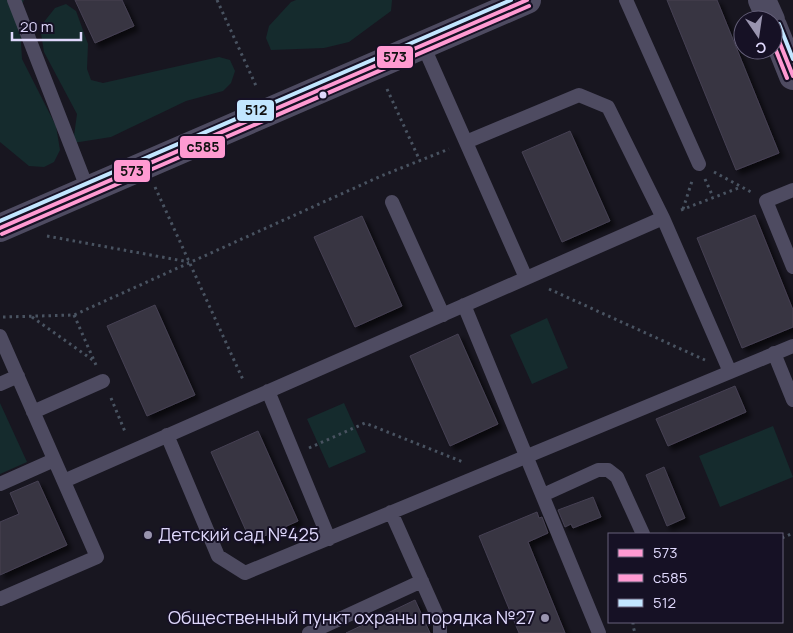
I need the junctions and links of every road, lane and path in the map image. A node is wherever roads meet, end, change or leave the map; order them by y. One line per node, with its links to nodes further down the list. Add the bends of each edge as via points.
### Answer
1 (14, 0): 15 (lane)
2 (217, 0): 9 (path)
3 (527, 0): 5 (street)
4 (626, 0): 12 (lane)
5 (423, 45): 7 (street); 10 (lane)
6 (783, 51): 8 (street)
7 (376, 65): 11 (path); 15 (street)
8 (793, 76)
9 (257, 88)
10 (466, 142): 11 (path); 20 (lane, via 579,95 608,107); 25 (lane)
11 (420, 160): 23 (path)
12 (699, 164): 14 (path); 19 (path)
13 (155, 186): 23 (path)
14 (742, 186): 17 (path); 19 (path)
15 (88, 190): 21 (street)
16 (793, 190): 17 (lane)
17 (766, 201): 24 (lane)
18 (392, 202): 27 (lane)
19 (683, 209): 20 (path)
20 (663, 218): 25 (lane); 34 (lane)
21 (0, 227)
22 (44, 235): 23 (path)
23 (189, 262): 28 (path, via 74,315); 39 (path)
24 (793, 267)
25 (526, 278): 26 (lane); 34 (path)
26 (464, 305): 27 (lane); 44 (lane)
27 (443, 314): 38 (lane)
28 (32, 316): 29 (path); 33 (path)
29 (0, 317)
30 (0, 336): 35 (lane)
31 (793, 346): 32 (lane)
32 (774, 353): 34 (lane); 40 (lane)
33 (94, 361)
34 (730, 372): 44 (lane)
35 (18, 376): 37 (lane); 41 (lane)
36 (103, 382): 41 (lane)
37 (0, 384)
38 (268, 391): 39 (lane); 43 (lane)
39 (252, 398): 42 (lane)
40 (793, 400)
41 (34, 412): 45 (lane)
42 (167, 436): 47 (lane); 52 (lane, via 218,556 245,573)
43 (294, 454): 46 (path, via 366,423); 52 (lane)
44 (527, 456): 46 (lane); 49 (lane)
45 (54, 460): 47 (lane); 48 (lane)
46 (487, 472): 50 (lane)
47 (64, 481): 54 (lane, via 97,557)
48 (0, 484)
49 (543, 495): 51 (lane, via 598,470 608,470 617,477); 57 (lane)
50 (391, 512): 52 (lane); 53 (lane)
51 (644, 533)
52 (329, 539)
53 (422, 581): 55 (lane); 56 (lane, via 440,622)
54 (0, 599)
55 (309, 633)
56 (440, 633)
57 (600, 633)

